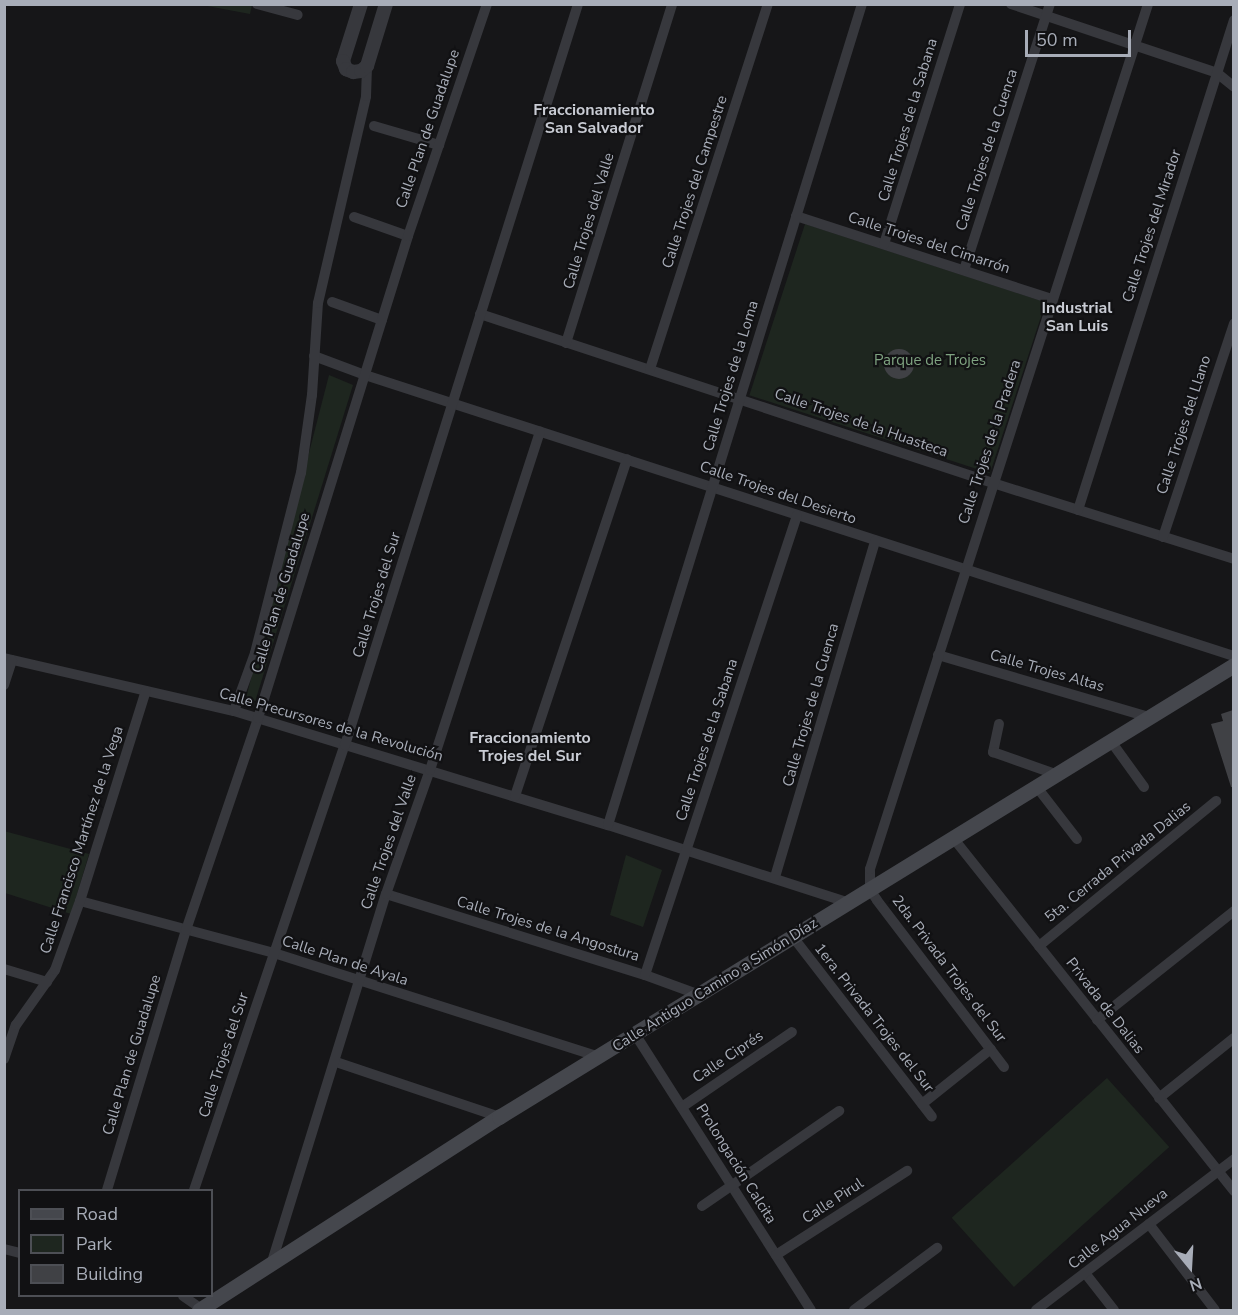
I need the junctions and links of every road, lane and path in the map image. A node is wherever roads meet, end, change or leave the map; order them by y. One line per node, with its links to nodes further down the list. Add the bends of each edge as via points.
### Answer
1 (361, 4): 17 (street, via 343,61 346,69 353,72)
2 (386, 4): 17 (street)
3 (487, 4): 21 (street, Calle Plan de Guadalupe)
4 (578, 4): 29 (street, Calle Trojes del Sur)
5 (672, 4): 32 (street, Calle Trojes del Valle)
6 (768, 4): 34 (street, Calle Trojes del Campestre)
7 (862, 4): 22 (street, Calle Trojes de la Loma)
8 (960, 4): 25 (street, Calle Trojes de la Sabana)
9 (1011, 4): 14 (street)
10 (1050, 4): 14 (street, Calle Trojes de la Cuenca)
11 (1148, 4): 16 (street, Calle Trojes de la Pradera)
12 (257, 5): 13 (street)
13 (298, 15)
14 (1046, 16): 16 (street); 26 (street, Calle Trojes de la Cuenca)
15 (1233, 20): 18 (street, Calle Trojes del Mirador)
16 (1135, 44): 18 (street); 27 (street, Calle Trojes de la Pradera)
17 (367, 66): 33 (street, via 366,96 318,303)
18 (1217, 72): 19 (street); 42 (street, Calle Trojes del Mirador)
19 (1233, 87)
20 (374, 126): 21 (street)
21 (439, 145): 24 (street, Calle Plan de Guadalupe)
22 (796, 216): 25 (street, Calle Trojes del Cimarrón); 36 (street, Calle Trojes de la Loma)
23 (354, 217): 24 (street)
24 (408, 236): 30 (street, Calle Plan de Guadalupe)
25 (884, 244): 26 (street, Calle Trojes del Cimarrón)
26 (964, 270): 27 (street, Calle Trojes del Cimarrón)
27 (1052, 299): 40 (street, Calle Trojes de la Pradera)
28 (332, 302): 30 (street)
29 (480, 315): 32 (street, Calle Trojes de la Huasteca); 37 (street, Calle Trojes del Sur)
30 (382, 320): 35 (street, Calle Plan de Guadalupe)
31 (1233, 324): 44 (street, Calle Trojes del Llano)
32 (566, 343): 34 (street, Calle Trojes de la Huasteca)
33 (314, 356): 35 (street, Calle Trojes del Desierto); 54 (street, via 301,473 255,653)
34 (650, 369): 36 (street, Calle Trojes de la Huasteca)
35 (365, 375): 37 (street, Calle Trojes del Desierto); 56 (street, Calle Plan de Guadalupe)
36 (740, 398): 40 (street, Calle Trojes de la Huasteca); 41 (street, Calle Trojes de la Loma)
37 (453, 402): 38 (street, Calle Trojes del Desierto); 59 (street, Calle Trojes del Sur)
38 (540, 431): 39 (street, Calle Trojes del Desierto); 60 (street, Calle Trojes del Valle)
39 (627, 459): 41 (street, Calle Trojes del Desierto); 64 (street)
40 (993, 483): 42 (street, Calle Trojes de la Huasteca); 47 (street, Calle Trojes de la Pradera)
41 (712, 486): 43 (street, Calle Trojes del Desierto); 66 (street, Calle Trojes de la Loma)
42 (1078, 510): 44 (street, Calle Trojes de la Huasteca)
43 (797, 516): 45 (street, Calle Trojes del Desierto); 69 (street, Calle Trojes de la Sabana)
44 (1163, 537): 46 (street, Calle Trojes de la Huasteca)
45 (875, 541): 47 (street, Calle Trojes del Desierto); 70 (street, Calle Trojes de la Cuenca)
46 (1233, 559)
47 (965, 570): 48 (street, Calle Trojes de la Pradera); 49 (street, Calle Trojes del Desierto)
48 (938, 655): 55 (street, Calle Trojes Altas); 71 (street, Calle Trojes de la Pradera, via 870,869)
49 (1233, 656)
50 (8, 659): 52 (street); 53 (street, Calle Precursores de la Revolución)
51 (1233, 664): 55 (main road, Calle Antiguo Camino a Simón Díaz)
52 (4, 685)
53 (146, 691): 54 (street, Calle Precursores de la Revolución); 73 (street, Calle Francisco Martínez de la Vega)
54 (234, 711): 56 (street, Calle Precursores de la Revolución)
55 (1148, 717): 58 (main road, Calle Antiguo Camino a Simón Díaz)
56 (258, 718): 59 (street, Calle Precursores de la Revolución); 76 (street, Calle Plan de Guadalupe)
57 (999, 724): 61 (street, via 993,752)
58 (1110, 740): 61 (main road, Calle Antiguo Camino a Simón Díaz); 63 (street)
59 (345, 745): 60 (street, Calle Precursores de la Revolución); 79 (street, Calle Trojes del Sur)
60 (430, 770): 64 (street, Calle Precursores de la Revolución); 72 (street, Calle Trojes del Valle)
61 (1055, 774): 62 (main road, Calle Antiguo Camino a Simón Díaz)
62 (1036, 786): 67 (main road, Calle Antiguo Camino a Simón Díaz); 68 (street)
63 (1144, 787)
64 (515, 796): 66 (street, Calle Precursores de la Revolución)
65 (1215, 801): 78 (street, 5ta. Cerrada Privada Dalias)
66 (608, 825): 69 (street, Calle Precursores de la Revolución)
67 (954, 839): 71 (main road, Calle Antiguo Camino a Simón Díaz); 78 (street, Privada de Dalias)
68 (1077, 839)
69 (686, 849): 70 (street, Calle Precursores de la Revolución); 81 (street, Calle Trojes de la Sabana)
70 (775, 877): 74 (street, Calle Precursores de la Revolución)
71 (870, 890): 74 (main road, Calle Antiguo Camino a Simón Díaz); 89 (street, 2da. Privada Trojes del Sur)
72 (386, 894): 81 (street, Calle Trojes de la Angostura); 82 (street, Calle Trojes del Valle)
73 (80, 901): 76 (street, Calle Plan de Ayala); 83 (street, Calle Francisco Martínez de la Vega)
74 (850, 903): 77 (main road, Calle Antiguo Camino a Simón Díaz)
75 (1233, 910): 85 (street)
76 (186, 930): 79 (street, Calle Plan de Ayala); 104 (street, Calle Plan de Guadalupe)
77 (792, 937): 84 (main road, Calle Antiguo Camino a Simón Díaz); 95 (street, 1era. Privada Trojes del Sur)
78 (1039, 946): 85 (street, Privada de Dalias)
79 (274, 953): 82 (street, Calle Plan de Ayala); 105 (street, Calle Trojes del Sur)
80 (4, 969): 83 (street)
81 (645, 975): 84 (street, Calle Trojes de la Angostura)
82 (360, 981): 90 (street, Calle Plan de Ayala); 92 (street, Calle Trojes del Valle)
83 (47, 982): 91 (street, Calle Francisco Martínez de la Vega, via 16,1025)
84 (700, 995): 87 (main road, Calle Antiguo Camino a Simón Díaz)
85 (1097, 1020): 94 (street, Privada de Dalias)
86 (792, 1032): 96 (street, Calle Ciprés)
87 (635, 1034): 90 (main road, Calle Antiguo Camino a Simón Díaz); 96 (street, Prolongación Calcita)
88 (1233, 1038): 94 (street)
89 (991, 1049): 93 (street, 2da. Privada Trojes del Sur); 95 (street)
90 (599, 1057): 99 (main road, Calle Antiguo Camino a Simón Díaz)
91 (4, 1059)
92 (336, 1062): 99 (street); 111 (street, Calle Trojes del Valle)
93 (1004, 1067)
94 (1158, 1098): 102 (street, Privada de Dalias)
95 (922, 1104): 98 (street, 1era. Privada Trojes del Sur)
96 (682, 1107): 103 (street, Prolongación Calcita)
97 (839, 1111): 103 (street)
98 (932, 1117)
99 (499, 1118): 111 (main road, Calle Antiguo Camino a Simón Díaz)
100 (1233, 1159): 102 (street, Calle Agua Nueva)
101 (907, 1171): 110 (street, Calle Pirul)
102 (1218, 1171): 106 (street, Privada de Dalias); 108 (street, Calle Agua Nueva)
103 (732, 1187): 107 (street); 110 (street, Prolongación Calcita)
104 (108, 1189)
105 (195, 1189)
106 (1233, 1191)
107 (702, 1206)
108 (1149, 1224): 112 (street, Calle Agua Nueva); 119 (street)
109 (937, 1248): 116 (street)
110 (776, 1255): 115 (street, Prolongación Calcita)
111 (271, 1265): 114 (main road, Calle Antiguo Camino a Simón Díaz)
112 (1085, 1274): 117 (street, Calle Agua Nueva); 118 (street)
113 (184, 1297): 114 (street)
114 (202, 1310)
115 (811, 1311)
116 (854, 1311)
117 (1036, 1311)
118 (1114, 1311)
119 (1215, 1311)

